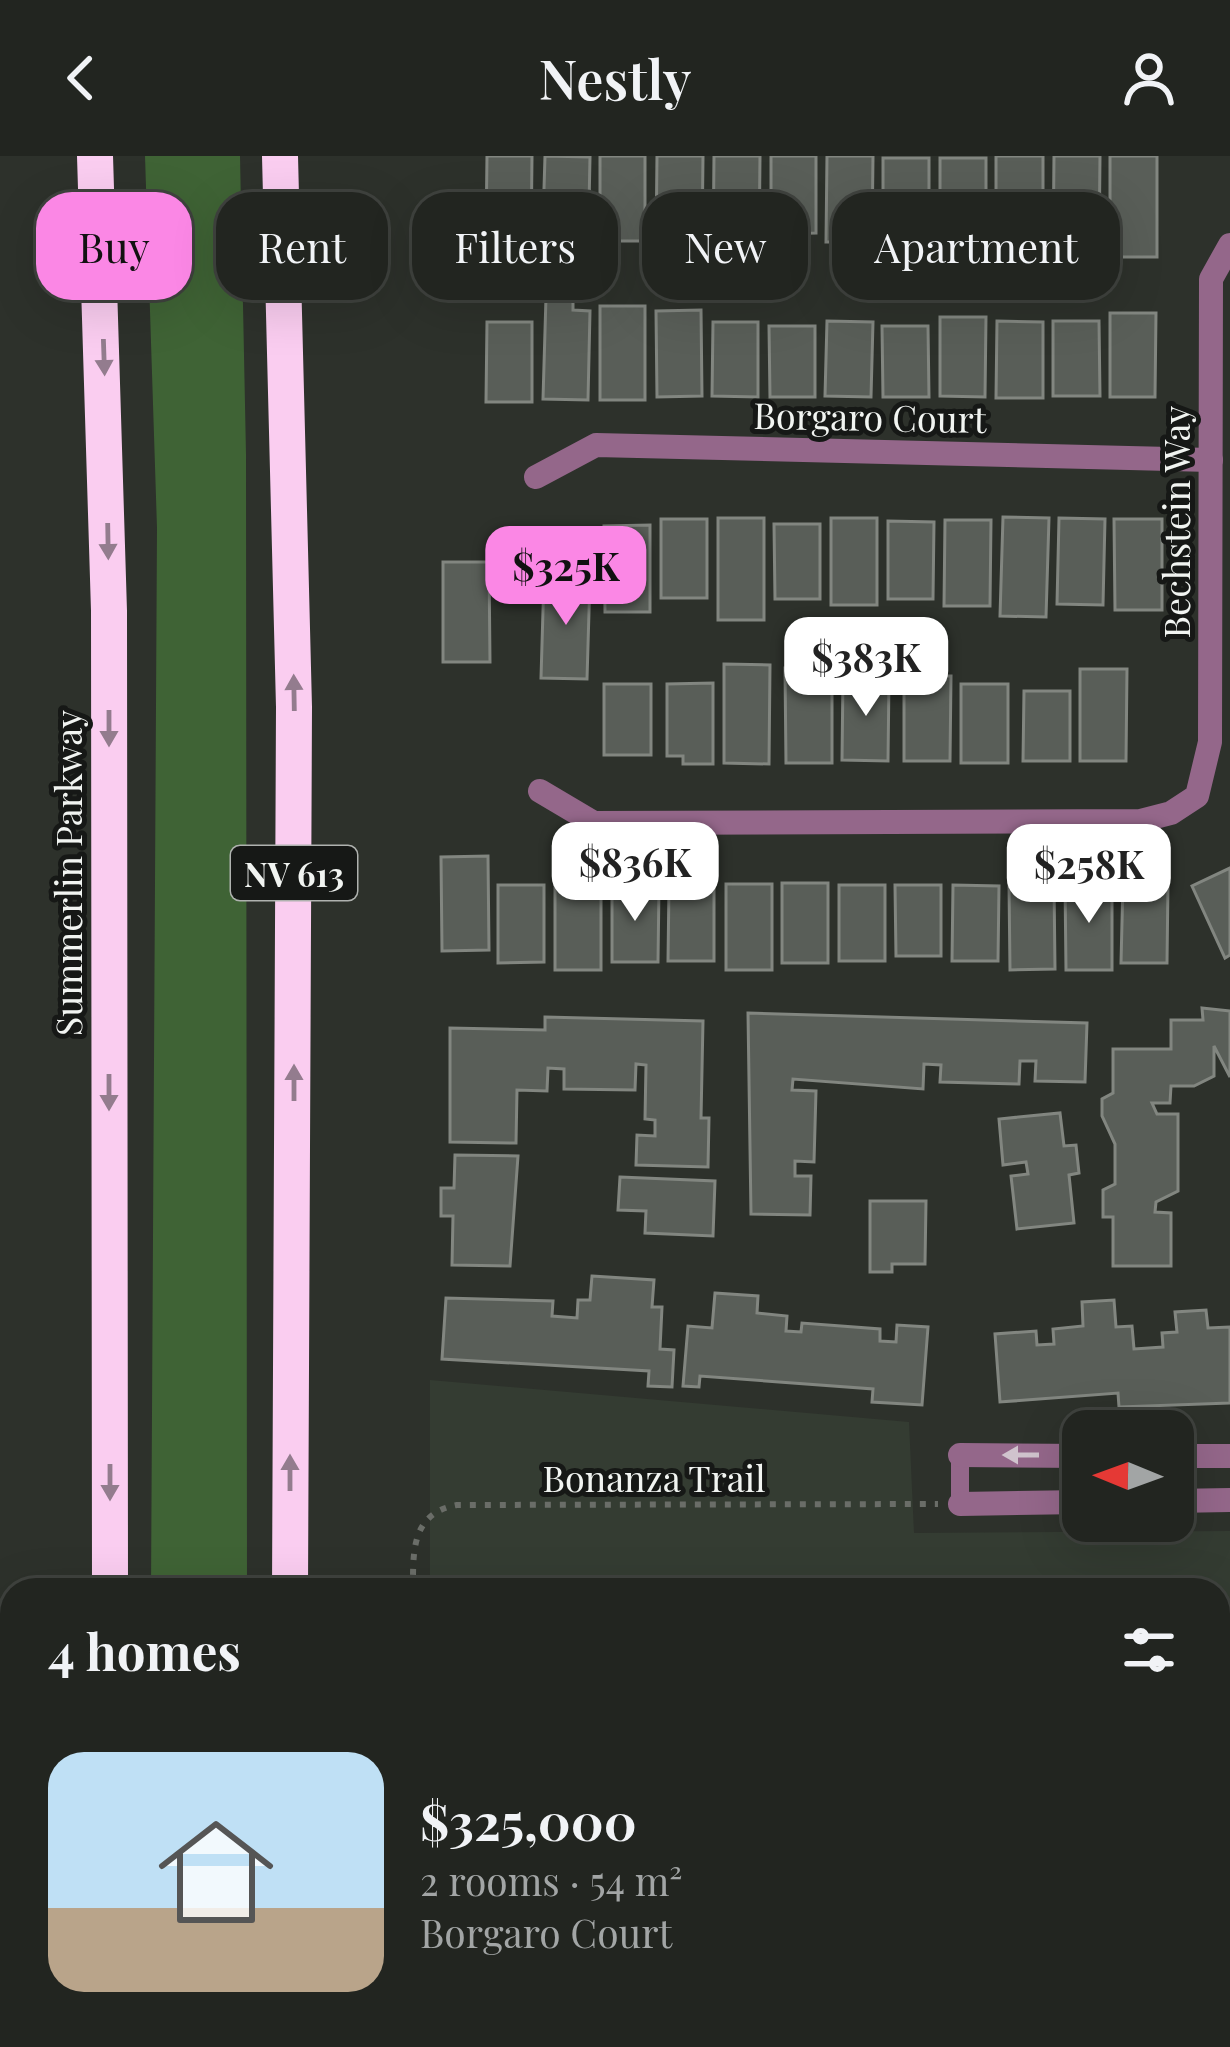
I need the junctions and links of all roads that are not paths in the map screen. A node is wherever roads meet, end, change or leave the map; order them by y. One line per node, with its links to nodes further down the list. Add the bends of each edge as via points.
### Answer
1 (95, 156): 15 (highway, Summerlin Parkway, one-way to 15, via 109,610)
2 (280, 156): 16 (highway, NV 613, one-way to 2, via 294,707)
3 (1227, 246): 4 (street, Bechstein Way, via 1211,279)
4 (1211, 460): 5 (street, Borgaro Court, via 596,445); 6 (street, Bechstein Way, via 1210,742 1197,796 1171,813 1140,821 594,823)
5 (536, 477)
6 (540, 791)
7 (960, 1455): 8 (street, one-way to 7); 14 (lane)
8 (1062, 1456)
9 (1194, 1456): 10 (street)
10 (1230, 1456)
11 (1230, 1500): 12 (street)
12 (1194, 1501)
13 (1062, 1502): 14 (street)
14 (960, 1504)
15 (110, 1578)
16 (290, 1578)

